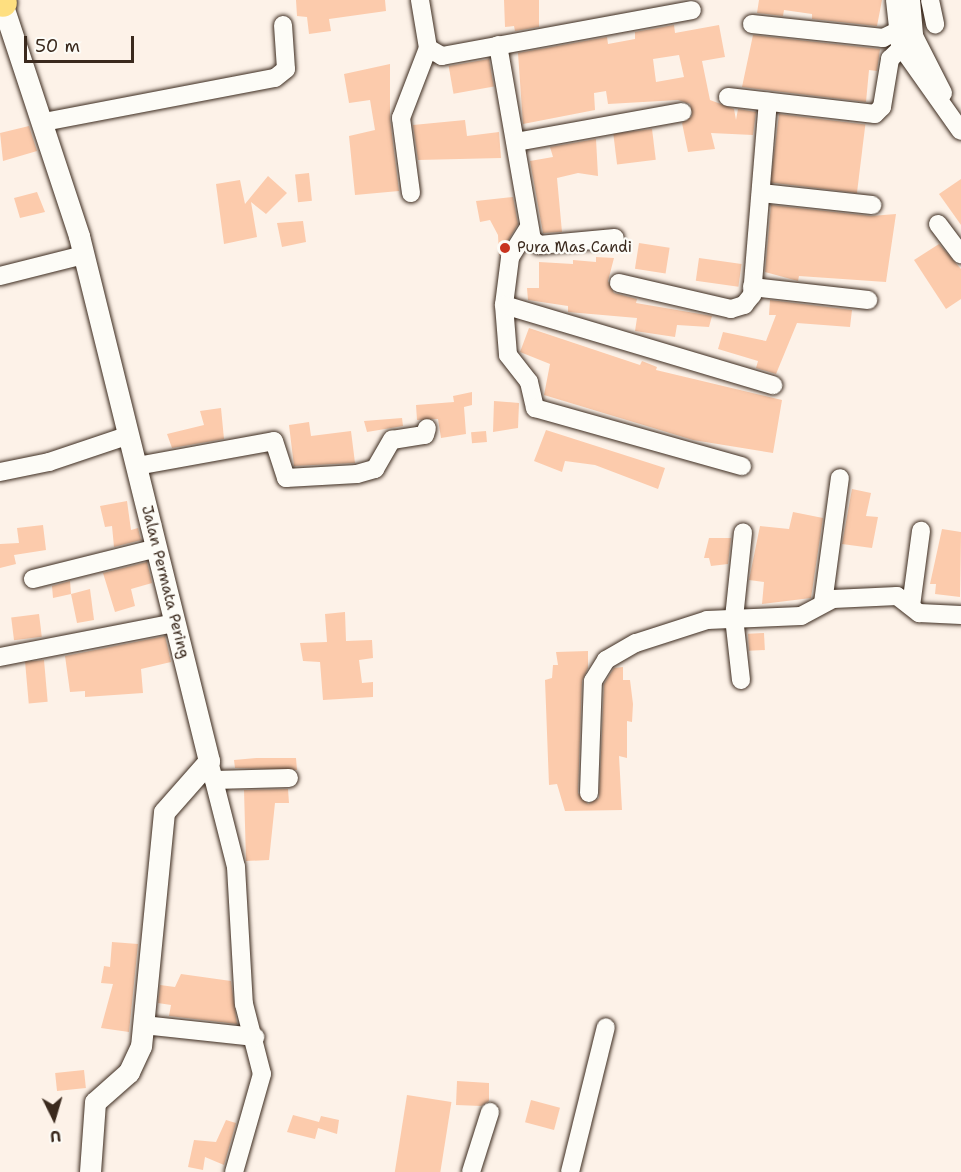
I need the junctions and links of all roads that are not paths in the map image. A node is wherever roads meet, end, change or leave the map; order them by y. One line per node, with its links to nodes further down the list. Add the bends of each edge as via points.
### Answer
1 (420, 0): 12 (street)
2 (895, 0): 10 (street)
3 (911, 0): 10 (street)
4 (930, 0): 8 (street)
5 (2, 1): 17 (street, Jalan Permata Pering)
6 (692, 10): 11 (street)
7 (752, 24): 10 (street, via 883,38)
8 (935, 24)
9 (283, 25): 17 (street, via 286,69 275,78)
10 (906, 34): 14 (street, via 890,59 878,113); 16 (street)
11 (498, 45): 12 (street, via 442,56); 18 (street)
12 (428, 48): 19 (street, via 401,113)
13 (728, 97): 14 (street)
14 (768, 102): 20 (street)
15 (682, 112): 18 (street)
16 (954, 120)
17 (44, 122): 26 (street, Jalan Permata Pering)
18 (516, 142): 23 (street)
19 (411, 193)
20 (760, 193): 21 (street); 29 (street)
21 (872, 205)
22 (938, 224): 25 (street)
23 (529, 227): 24 (street, via 539,245); 31 (street, via 510,258)
24 (615, 238)
25 (961, 254)
26 (83, 255): 27 (street); 34 (street, Jalan Permata Pering)
27 (0, 276)
28 (619, 283): 29 (street, via 738,308 752,295)
29 (752, 286): 30 (street)
30 (868, 300)
31 (504, 305): 32 (street); 36 (street, via 508,355 529,382 535,408)
32 (773, 385)
33 (427, 428): 35 (street, via 425,435 392,440 375,469 357,474 286,478 274,441)
34 (129, 435): 35 (street, Jalan Permata Pering); 37 (street, via 49,462)
35 (136, 466): 41 (street, Jalan Permata Pering)
36 (741, 466)
37 (0, 472)
38 (840, 478): 43 (street)
39 (921, 531): 44 (street)
40 (743, 532): 46 (street)
41 (156, 548): 42 (street); 47 (street, Jalan Permata Pering)
42 (33, 579)
43 (823, 603): 44 (street, via 897,596); 46 (street, via 801,616)
44 (911, 606): 45 (street, via 933,615)
45 (961, 615)
46 (734, 618): 49 (street); 52 (street, via 674,627 606,660 593,681)
47 (175, 623): 48 (street); 50 (street, Jalan Permata Pering)
48 (0, 657)
49 (741, 680)
50 (212, 770): 51 (street); 53 (street, via 170,800 161,822); 55 (street, Jalan Permata Pering, via 236,867 244,1004)
51 (288, 778)
52 (589, 793)
53 (143, 1025): 55 (street); 57 (street, via 141,1046 129,1072 95,1102)
54 (606, 1027): 60 (street)
55 (255, 1037): 58 (street, Jalan Permata Pering, via 261,1082)
56 (490, 1112): 59 (street)
57 (90, 1172)
58 (234, 1172)
59 (471, 1172)
60 (570, 1172)

